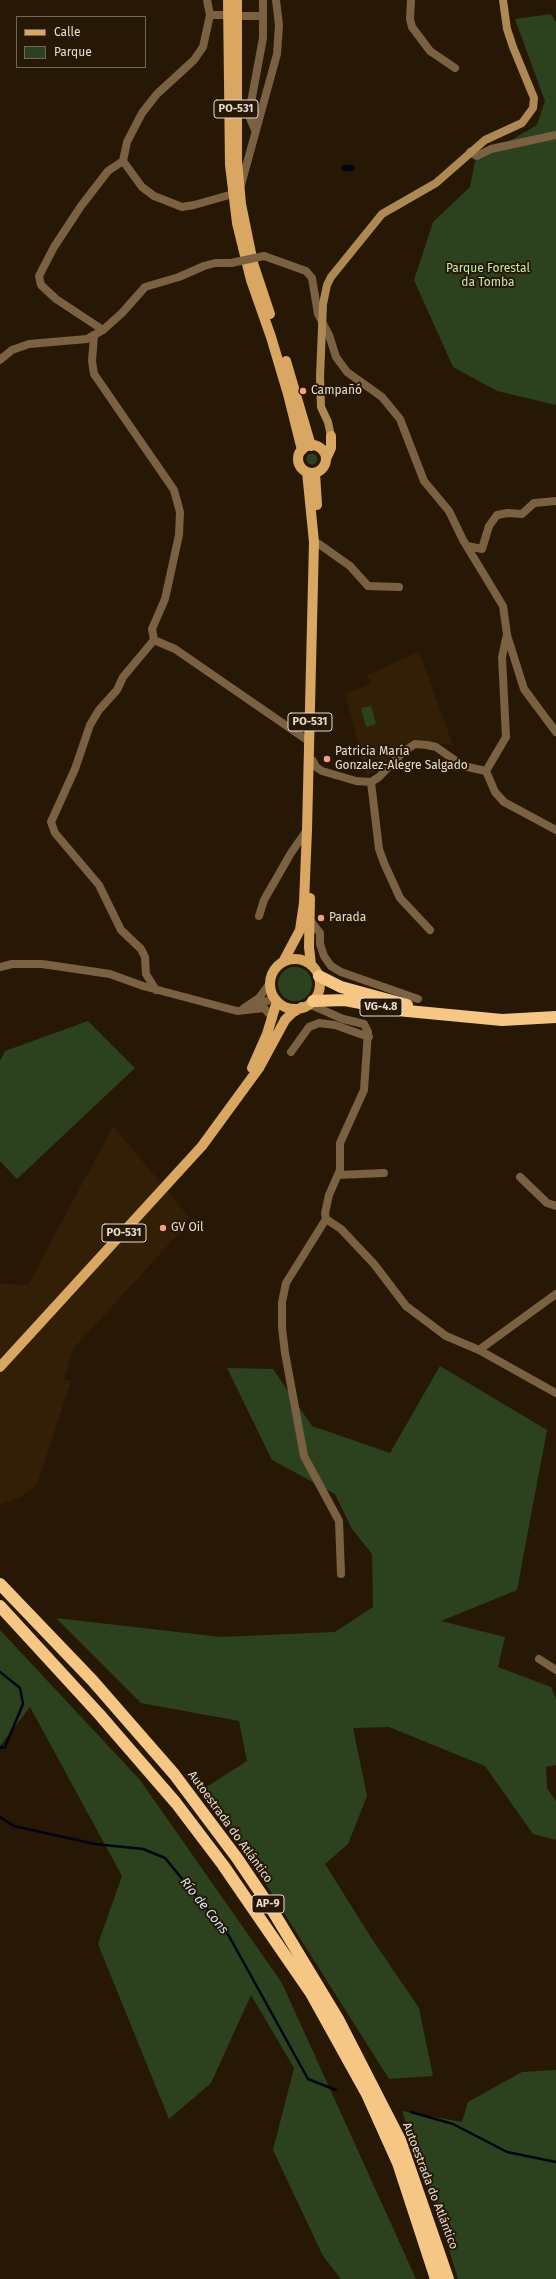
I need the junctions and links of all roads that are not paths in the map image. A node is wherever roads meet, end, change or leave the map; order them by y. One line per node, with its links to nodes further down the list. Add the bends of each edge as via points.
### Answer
1 (207, 0): 8 (street)
2 (228, 0): 17 (main road, PO-531, via 230,165)
3 (237, 0): 17 (main road, PO-531)
4 (263, 0): 11 (street)
5 (276, 0): 13 (street, via 279,25 277,54)
6 (411, 0): 12 (street, via 412,27 430,51)
7 (503, 0): 15 (street, via 507,29 518,62 530,86 534,103 531,112 522,123 486,140)
8 (210, 15): 9 (street); 16 (street, via 203,48 194,60 157,94 142,113 127,142)
9 (223, 15)
10 (242, 16): 11 (street)
11 (262, 16): 13 (street, via 263,38 250,108 250,118)
12 (455, 68)
13 (255, 130): 17 (street)
14 (556, 135): 15 (street, via 491,149 476,156)
15 (470, 152): 18 (street, via 436,183 375,220 329,281 325,293)
16 (123, 161): 17 (street, via 142,187 154,196 182,207); 19 (street, via 108,171 81,206 47,258 39,276 41,285 56,300)
17 (236, 192): 23 (main road, PO-531, via 253,263 299,402)
18 (322, 324): 19 (street, bridge, via 312,278 306,271 264,256 204,266 145,287 122,314); 22 (street, via 320,400); 28 (street, via 341,365 382,397 400,419 424,481 449,511)
19 (103, 330): 20 (street)
20 (94, 336): 21 (street, via 87,339 29,344 12,350); 31 (street, via 94,374 174,490 180,512 165,599 152,629)
21 (0, 360)
22 (330, 436): 23 (main road); 24 (main road, via 331,448)
23 (310, 448): 24 (main road, PO-531, via 322,450); 25 (main road, PO-531, via 299,462)
24 (326, 459): 25 (main road, via 324,466)
25 (313, 472): 27 (main road, PO-531, via 319,491); 33 (main road, PO-531, via 314,542)
26 (556, 501): 28 (street, via 534,503 522,514 497,515 489,526 482,549)
27 (319, 544): 29 (street, via 350,566 368,586); 35 (main road, PO-531, via 313,760)
28 (467, 546): 30 (street, via 503,606)
29 (398, 587)
30 (507, 634): 32 (street, via 524,689); 34 (street, via 502,657 506,737)
31 (154, 640): 33 (street, via 176,649); 49 (street, via 141,653 123,677 117,690 99,710 51,822 55,833 99,886 121,930 141,949 145,957 146,974)
32 (556, 732)
33 (307, 736): 37 (main road, PO-531)
34 (486, 771): 36 (street, via 463,766 436,747 416,744 403,752); 38 (street, via 495,792 504,802)
35 (317, 773): 36 (street); 42 (main road, PO-531)
36 (371, 782): 43 (street, via 379,849 384,863 400,898)
37 (307, 830): 39 (street); 40 (main road, PO-531)
38 (556, 830)
39 (291, 853): 40 (street, via 301,850); 41 (street, via 264,900)
40 (306, 856): 44 (main road, PO-531, via 300,930)
41 (259, 916)
42 (309, 919): 45 (main road, PO-531); 52 (street, via 320,933 320,944 331,966)
43 (430, 930)
44 (283, 962): 45 (main road, via 301,960); 48 (main road, PO-531, via 274,971)
45 (312, 965): 47 (main road, PO-531)
46 (0, 967): 49 (street, via 12,964 42,964 110,974)
47 (319, 976): 53 (main road, via 320,986); 57 (highway, VG-4.8, via 341,987)
48 (270, 983): 50 (main road); 55 (street, via 254,1002)
49 (156, 990): 55 (street)
50 (276, 999): 53 (main road, via 289,1008); 54 (street, via 259,1004); 59 (main road, PO-531)
51 (335, 999): 53 (highway, VG-4.8); 56 (street, via 332,1011); 57 (highway, VG-4.8, via 397,1010)
52 (418, 1000)
53 (308, 1004): 56 (street); 62 (main road, PO-531, via 285,1020 259,1068)
54 (255, 1009): 55 (street); 59 (street, via 264,1008)
55 (237, 1011)
56 (335, 1015): 60 (street, via 364,1024)
57 (449, 1015): 58 (highway, VG-4.8, via 502,1020)
58 (556, 1017)
59 (273, 1018): 62 (main road, PO-531)
60 (369, 1037): 61 (street, via 318,1022 309,1027); 64 (street, via 364,1090 340,1143 341,1160)
61 (291, 1052)
62 (241, 1092): 70 (main road, PO-531, via 181,1171)
63 (384, 1172): 64 (street)
64 (338, 1175): 67 (street, via 328,1195)
65 (520, 1177): 66 (street, via 547,1203)
66 (556, 1206)
67 (326, 1219): 69 (street, via 341,1229 374,1264 406,1306 446,1336); 72 (street, via 286,1283 282,1302 282,1328 284,1353 304,1456 339,1521)
68 (556, 1294): 69 (street)
69 (478, 1350): 71 (street)
70 (0, 1367)
71 (556, 1392)
72 (340, 1574)
73 (0, 1584): 78 (highway, Autoestrada do Atlántico / AP-9, via 92,1680 174,1774 237,1858 274,1913 338,2019 400,2140)
74 (0, 1606): 77 (highway, Autoestrada do Atlántico / AP-9, via 176,1803 223,1865 311,1993 367,2094 398,2163)
75 (539, 1659): 76 (street)
76 (556, 1670)
77 (436, 2279)
78 (448, 2279)

